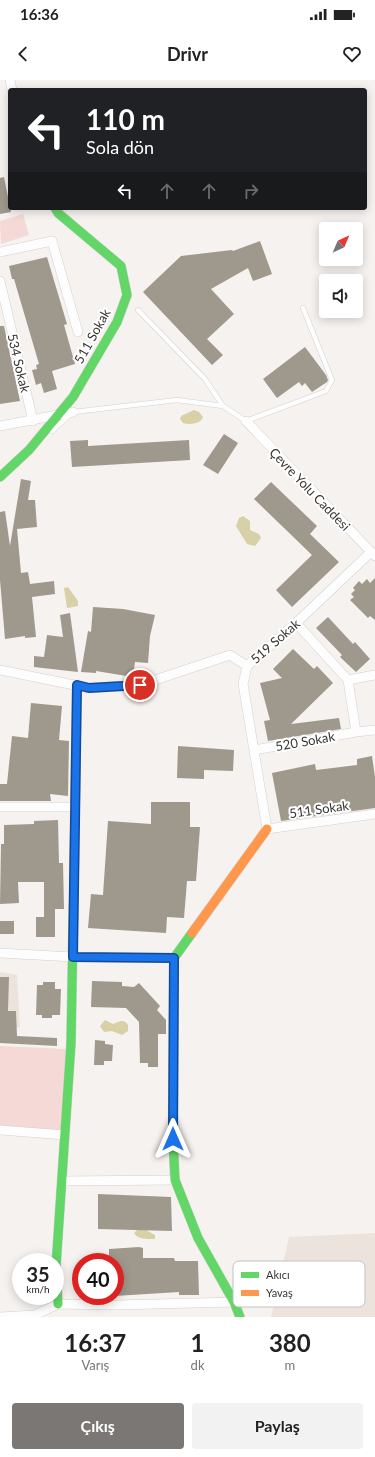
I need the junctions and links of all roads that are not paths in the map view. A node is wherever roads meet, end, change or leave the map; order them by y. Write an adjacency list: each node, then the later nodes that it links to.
1 (56, 210): 9 (street, 511 Sokak)
2 (0, 252): 6 (street)
3 (0, 281): 10 (street, 534 Sokak)
4 (303, 308): 11 (lane)
5 (138, 310): 7 (lane)
6 (78, 332)
7 (223, 406): 8 (lane); 11 (lane)
8 (73, 412): 9 (street); 13 (lane)
9 (57, 416): 10 (street); 13 (street, 511 Sokak)
10 (33, 421): 12 (street)
11 (246, 421): 15 (street, Çevre Yolu Caddesi)
12 (0, 426)
13 (29, 450): 14 (street, 511 Sokak)
14 (0, 478)
15 (373, 554): 16 (street, 519 Sokak)
16 (296, 623): 17 (street, 519 Sokak); 20 (street)
17 (247, 666): 21 (street); 24 (street, 519 Sokak)
18 (0, 670): 21 (street)
19 (375, 675): 20 (street)
20 (348, 680): 23 (street)
21 (77, 685): 26 (street)
22 (375, 730): 23 (street, 520 Sokak)
23 (356, 732): 24 (street, 520 Sokak)
24 (254, 750): 28 (street, 519 Sokak)
25 (0, 807): 26 (street)
26 (75, 807): 30 (street)
27 (375, 814): 28 (street, 511 Sokak)
28 (267, 829): 31 (street)
29 (0, 953): 30 (street)
30 (73, 957): 31 (street); 33 (street)
31 (174, 958): 34 (street)
32 (0, 1130): 33 (street)
33 (65, 1135): 35 (street)
34 (176, 1180): 35 (street); 37 (street)
35 (62, 1181): 36 (street)
36 (57, 1253)
37 (233, 1300)
38 (233, 1302): 39 (street)
39 (64, 1304)
40 (56, 1305): 42 (street)
41 (236, 1307): 43 (street)
42 (0, 1317)
43 (240, 1317)

